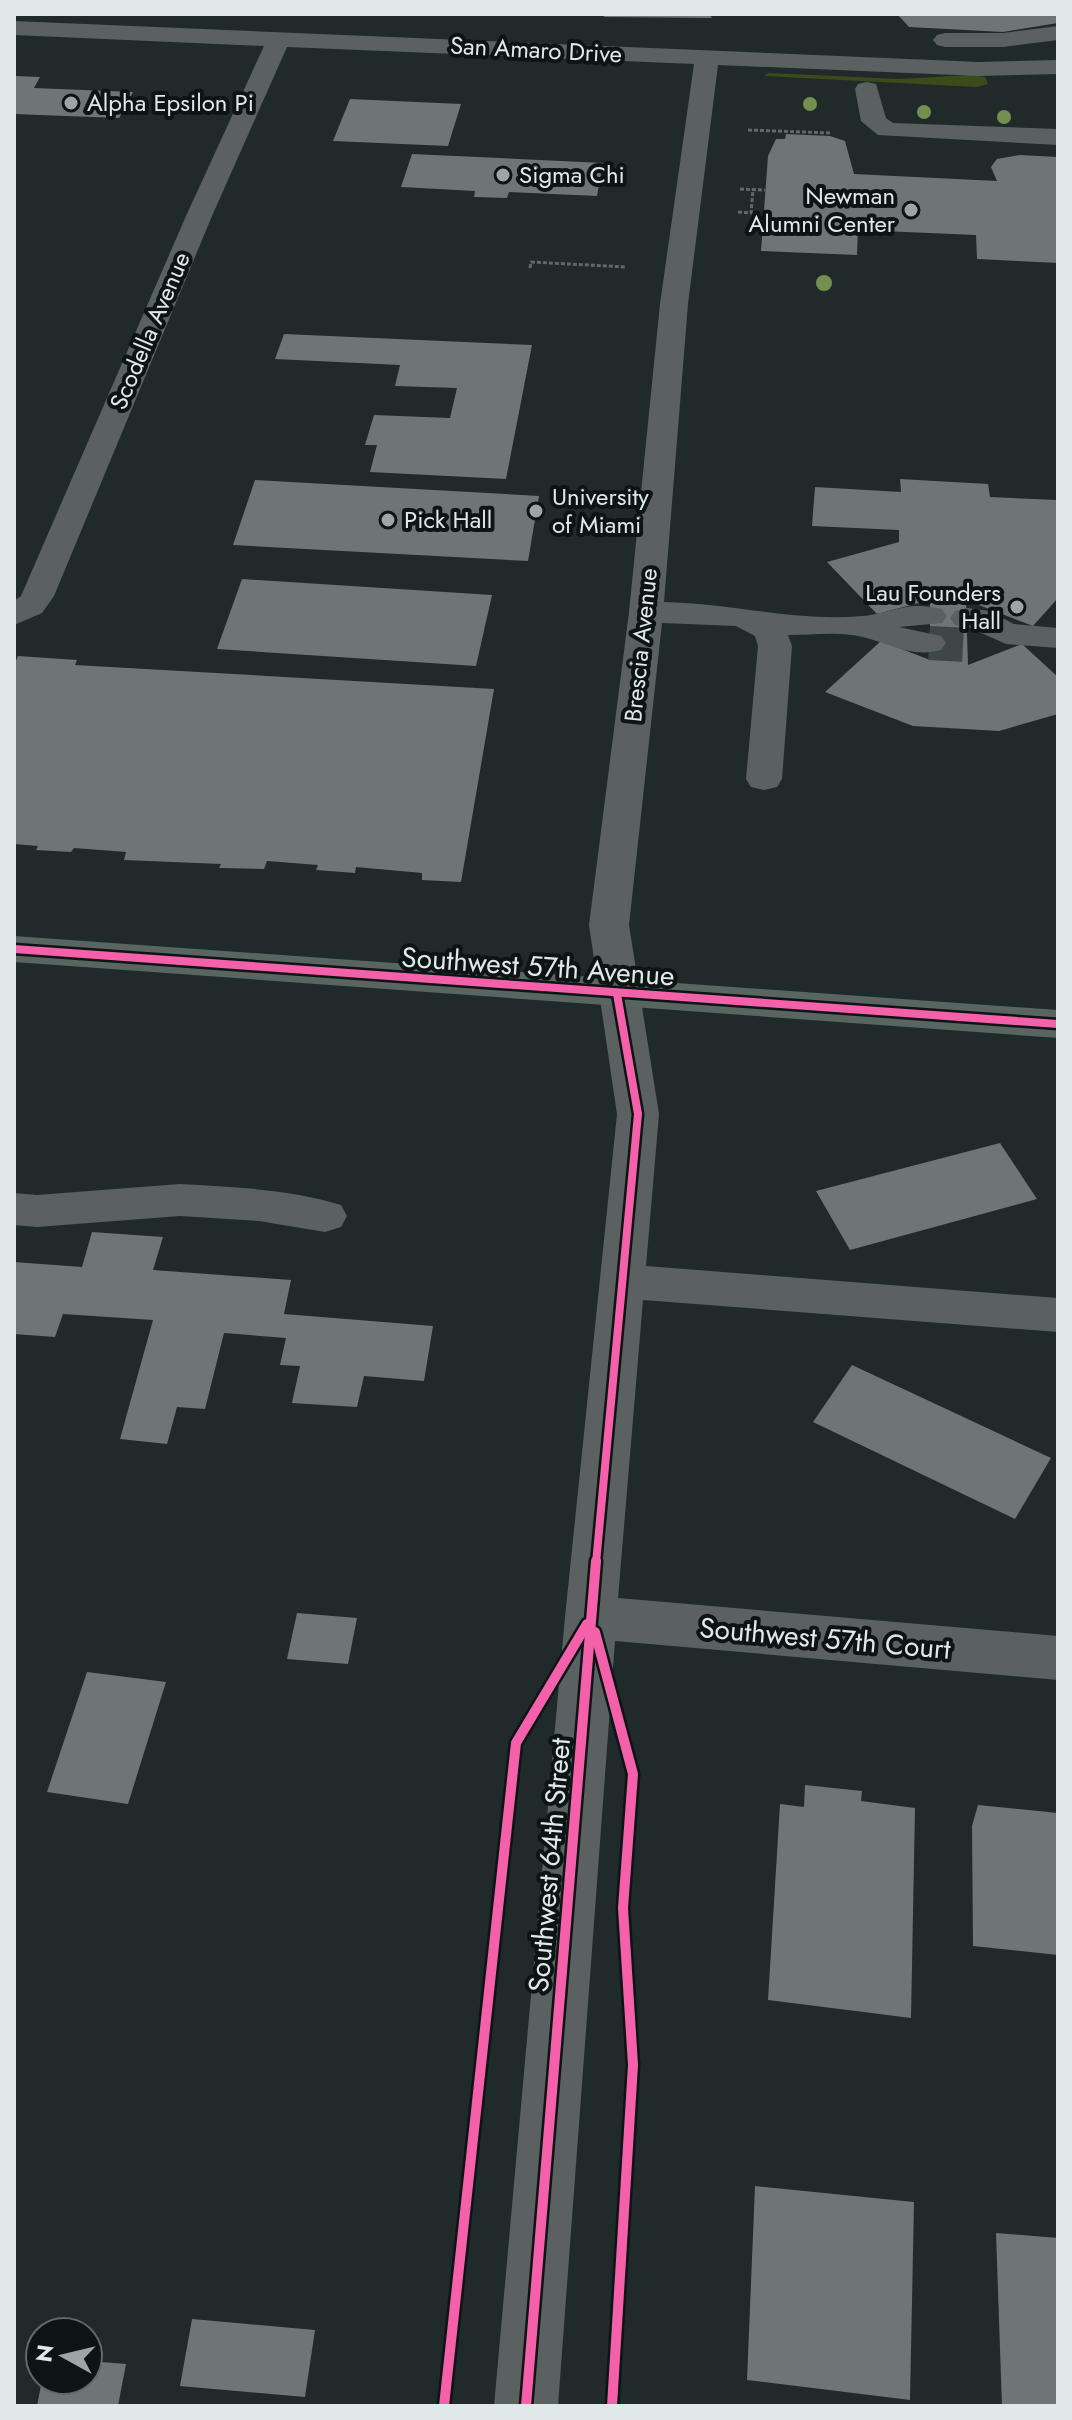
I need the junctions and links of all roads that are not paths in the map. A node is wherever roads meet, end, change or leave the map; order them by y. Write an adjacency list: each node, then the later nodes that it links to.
1 (514, 24): 5 (street)
2 (14, 28): 6 (street, San Amaro Drive)
3 (1058, 33): 4 (street)
4 (915, 38)
5 (492, 48): 6 (street, San Amaro Drive); 11 (street, San Amaro Drive)
6 (273, 51): 7 (street, San Amaro Drive); 8 (street, San Amaro Drive); 18 (street, Scodella Avenue)
7 (236, 62)
8 (299, 65)
9 (1058, 67): 10 (street, San Amaro Drive)
10 (1031, 69): 11 (street, San Amaro Drive); 12 (street)
11 (705, 76): 17 (street, Brescia Avenue)
12 (1058, 87)
13 (838, 88): 14 (street)
14 (867, 89): 15 (street); 16 (street)
15 (898, 91)
16 (1058, 137)
17 (646, 612): 19 (street); 25 (street, Brescia Avenue)
18 (14, 615)
19 (760, 624): 20 (street); 23 (street)
20 (930, 629)
21 (968, 631): 22 (street)
22 (1058, 638)
23 (764, 779)
24 (14, 949): 25 (main road, Southwest 57th Avenue)
25 (617, 994): 26 (main road, Southwest 57th Avenue); 29 (street, Southwest 64th Street)
26 (1058, 1024)
27 (14, 1209): 28 (street)
28 (325, 1216)
29 (623, 1281): 30 (street); 31 (street, Southwest 64th Street)
30 (1058, 1315)
31 (591, 1617): 32 (street, Southwest 57th Court); 33 (street, Southwest 64th Street)
32 (1058, 1658)
33 (526, 2406)

